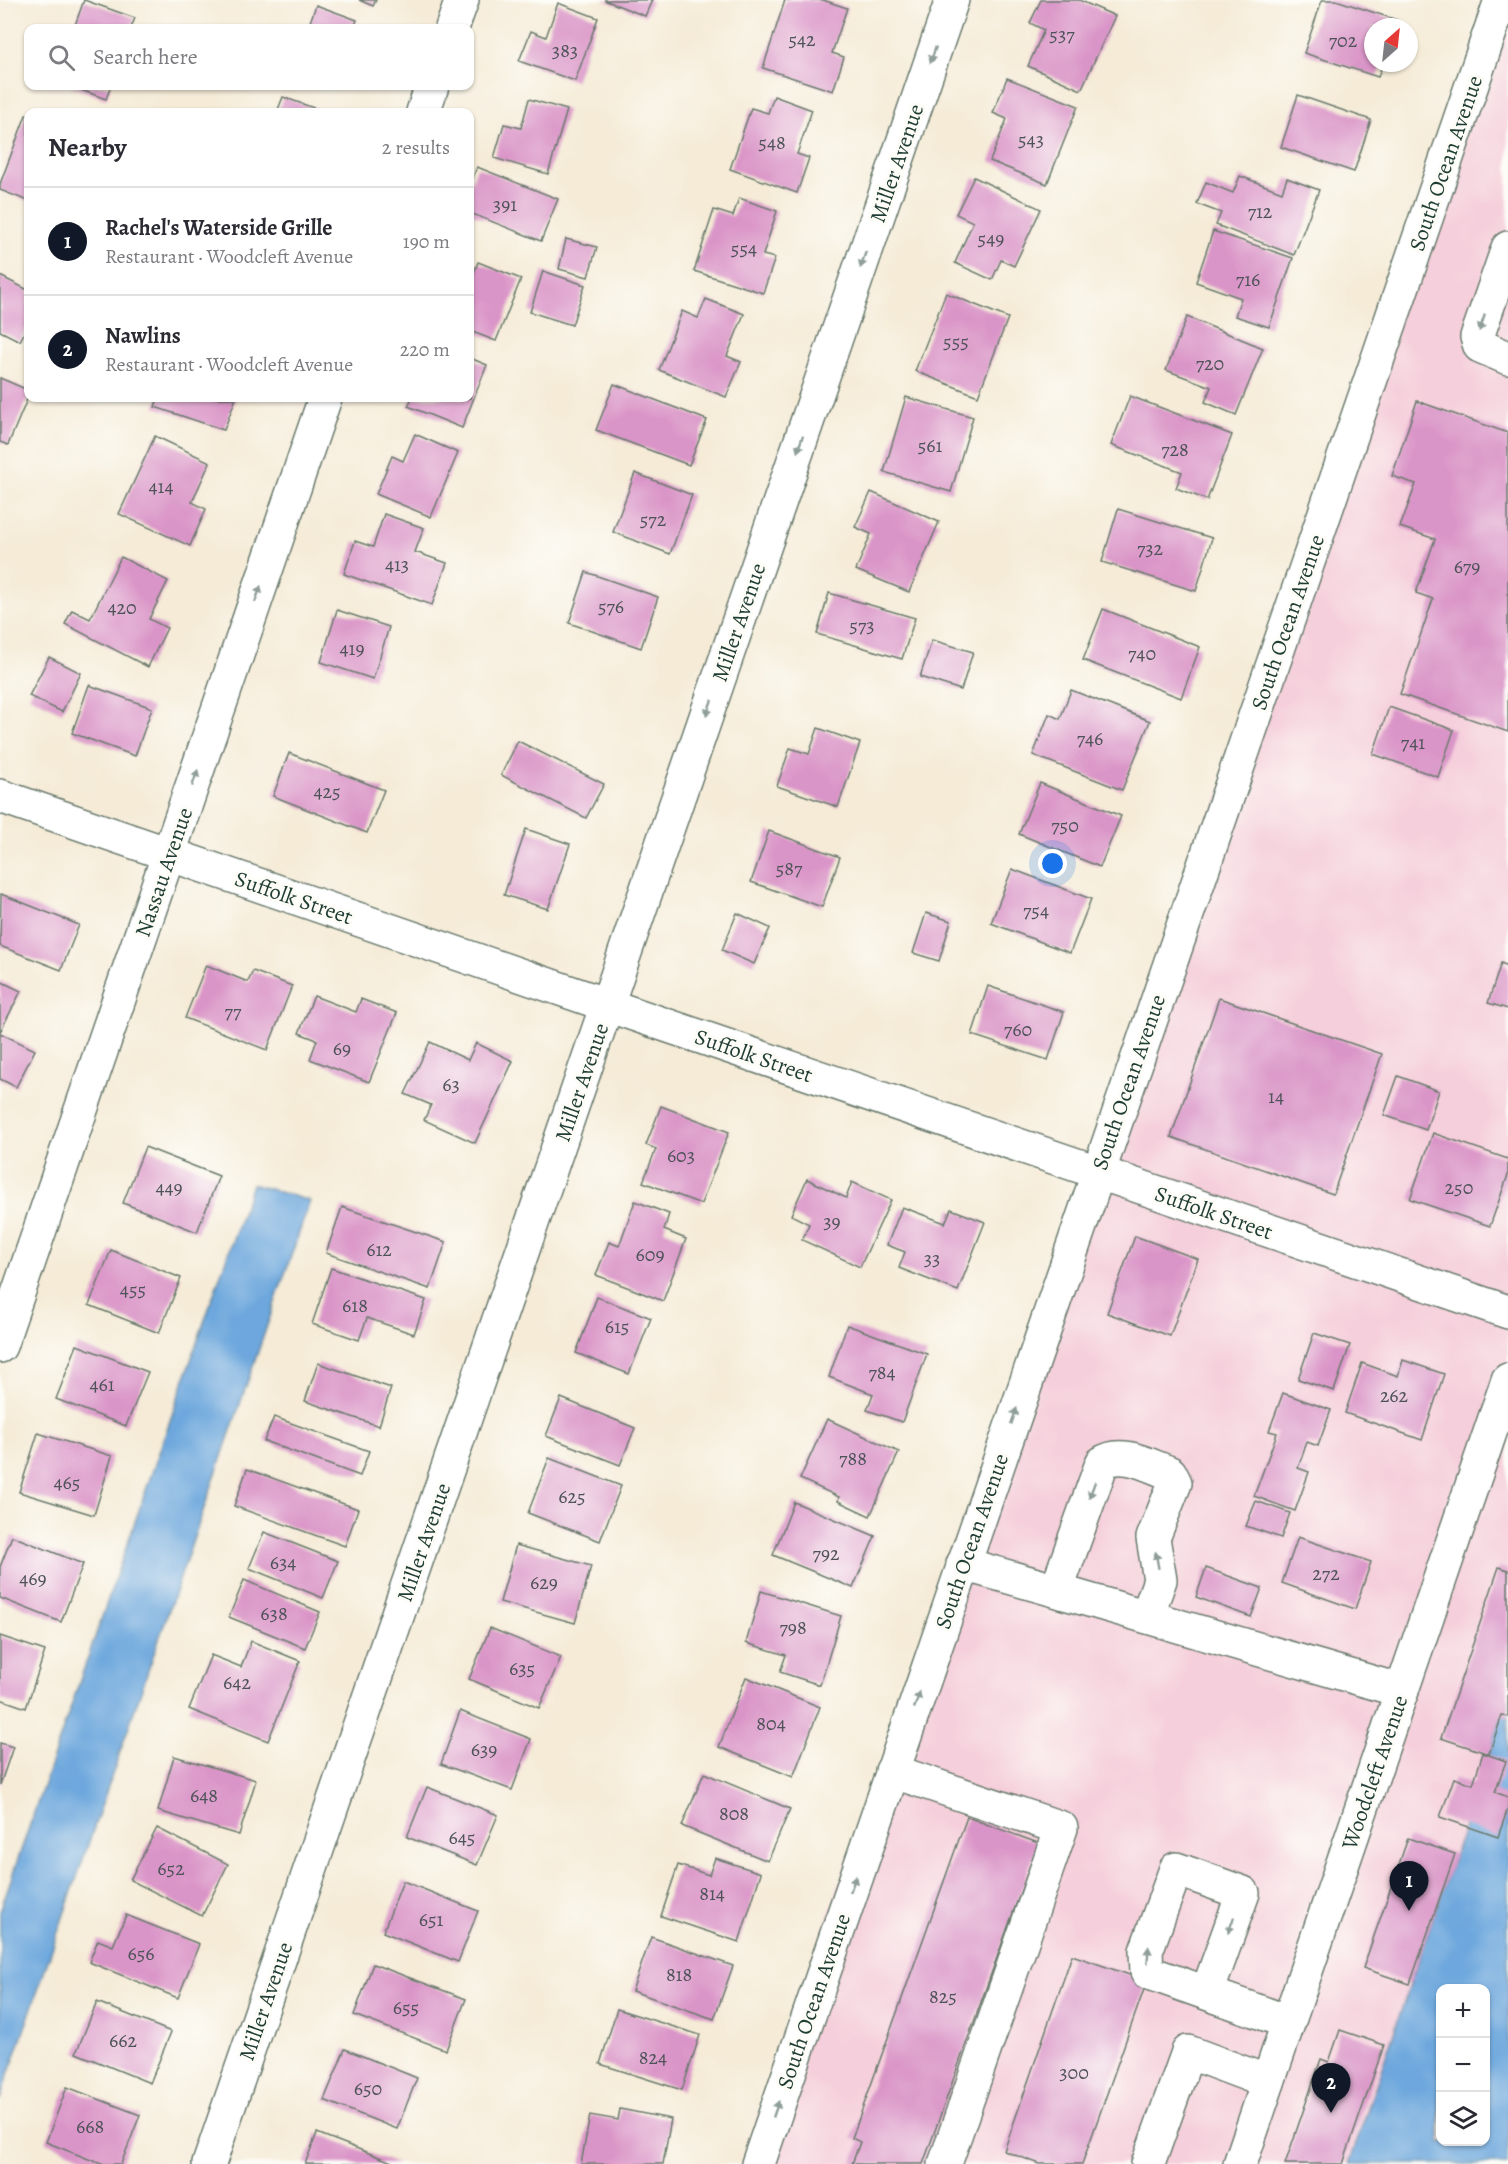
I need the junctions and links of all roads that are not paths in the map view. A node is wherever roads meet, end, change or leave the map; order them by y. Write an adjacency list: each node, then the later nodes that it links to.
1 (462, 0): 4 (street)
2 (952, 0): 12 (street, Miller Avenue, one-way to 12)
3 (1501, 0): 13 (street, South Ocean Avenue)
4 (453, 24)
5 (431, 90): 6 (street)
6 (424, 108)
7 (1508, 248): 8 (street, one-way to 8)
8 (1508, 358)
9 (324, 402): 11 (street, Nassau Avenue, one-way to 9)
10 (0, 795): 11 (street, Suffolk Street)
11 (169, 854): 12 (street, Suffolk Street); 15 (street, Nassau Avenue)
12 (607, 1005): 13 (street, Suffolk Street); 25 (street, Miller Avenue)
13 (1097, 1172): 14 (street, Suffolk Street); 17 (street, South Ocean Avenue, one-way to 13)
14 (1508, 1312)
15 (0, 1346)
16 (1508, 1380): 20 (street, Woodcleft Avenue)
17 (963, 1563): 18 (street); 21 (street, South Ocean Avenue, one-way to 17)
18 (1065, 1593): 19 (street); 19 (street, one-way to 18)
19 (1147, 1616): 20 (street)
20 (1402, 1691): 23 (street, Woodcleft Avenue)
21 (892, 1771): 26 (street, South Ocean Avenue, one-way to 21); 27 (street)
22 (1207, 1993): 23 (street)
23 (1288, 2022): 24 (street, Woodcleft Avenue)
24 (1268, 2082): 28 (street); 29 (street, Woodcleft Avenue)
25 (209, 2164)
26 (758, 2164)
27 (945, 2164)
28 (1148, 2164)
29 (1240, 2164)

